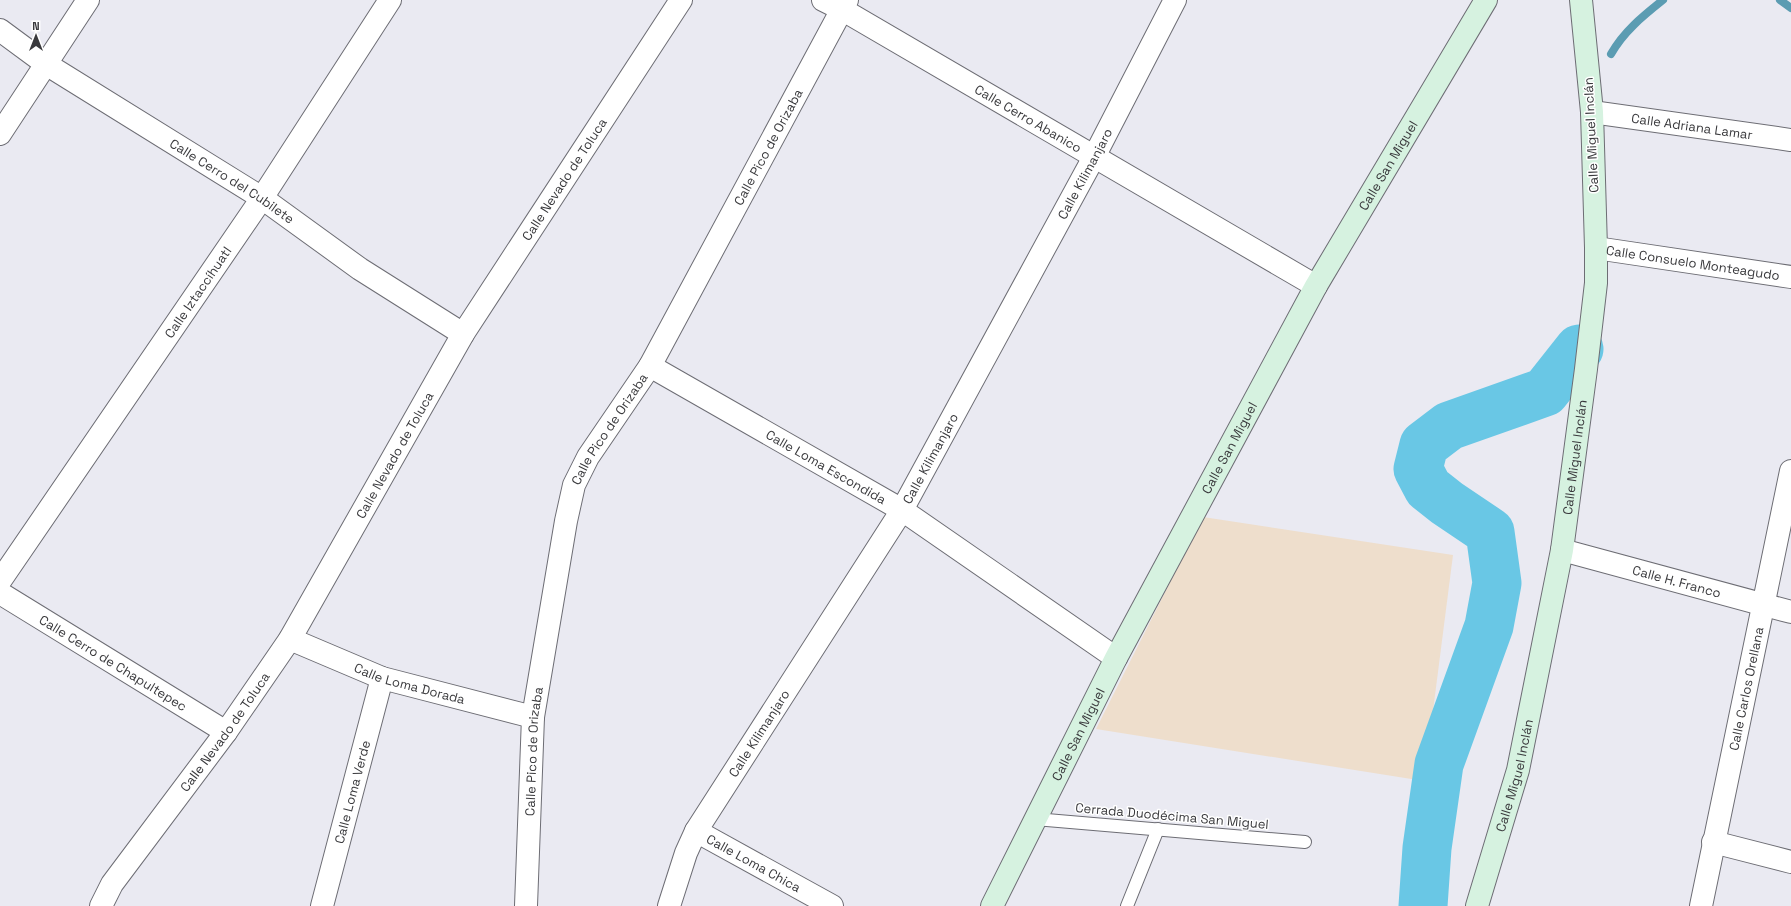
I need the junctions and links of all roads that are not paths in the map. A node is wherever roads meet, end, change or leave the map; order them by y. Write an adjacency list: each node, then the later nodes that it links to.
1 (88, 0): 10 (street)
2 (390, 0): 15 (street, Calle Iztaccíhuatl)
3 (681, 0): 19 (street, Calle Nevado de Toluca)
4 (823, 0): 8 (street, Calle Cerro Abanico)
5 (1175, 0): 14 (street, Calle Kilimanjaro)
6 (1486, 0): 18 (street, Calle San Miguel)
7 (1581, 0): 11 (street, Calle Miguel Inclán)
8 (845, 5): 14 (street, Calle Cerro Abanico); 20 (street, Calle Pico de Orizaba)
9 (0, 30): 10 (street, Calle Cerro del Cubilete)
10 (46, 64): 12 (street); 15 (street, Calle Cerro del Cubilete)
11 (1592, 112): 13 (street, Calle Adriana Lamar); 16 (street, Calle Miguel Inclán)
12 (0, 134)
13 (1791, 140)
14 (1094, 156): 18 (street, Calle Cerro Abanico); 22 (street, Calle Kilimanjaro)
15 (262, 198): 19 (street, Calle Cerro del Cubilete); 24 (street, Calle Iztaccíhuatl)
16 (1596, 248): 17 (street, Calle Consuelo Monteagudo); 23 (street, Calle Miguel Inclán)
17 (1791, 277)
18 (1316, 286): 29 (street, Calle San Miguel)
19 (463, 334): 28 (street, Calle Nevado de Toluca)
20 (650, 366): 22 (street, Calle Loma Escondida); 31 (street, Calle Pico de Orizaba)
21 (1791, 471): 26 (street, Calle Carlos Orellana)
22 (902, 510): 29 (street, Calle Loma Escondida); 35 (street, Calle Kilimanjaro)
23 (1562, 550): 26 (street, Calle H. Franco); 46 (street, Calle Miguel Inclán)
24 (0, 581)
25 (0, 593): 32 (street, Calle Cerro de Chapultepec)
26 (1763, 604): 27 (street, Calle H. Franco); 37 (street, Calle Carlos Orellana)
27 (1791, 612)
28 (290, 639): 30 (street, Calle Loma Dorada); 32 (street, Calle Nevado de Toluca)
29 (1116, 658): 33 (street, Calle San Miguel)
30 (382, 678): 31 (street, Calle Loma Dorada); 40 (street, Calle Loma Verde)
31 (533, 717): 41 (street, Calle Pico de Orizaba)
32 (226, 732): 39 (street, Calle Nevado de Toluca)
33 (1035, 819): 34 (lane, Cerrada Duodécima San Miguel); 44 (street, Calle San Miguel)
34 (1158, 829): 36 (lane, Cerrada Duodécima San Miguel); 45 (lane)
35 (696, 831): 42 (street, Calle Kilimanjaro); 43 (street, Calle Loma Chica)
36 (1305, 842)
37 (1713, 842): 38 (street); 47 (street, Calle Carlos Orellana)
38 (1791, 862)
39 (101, 906)
40 (322, 906)
41 (526, 906)
42 (669, 906)
43 (832, 906)
44 (992, 906)
45 (1128, 906)
46 (1477, 906)
47 (1701, 906)

